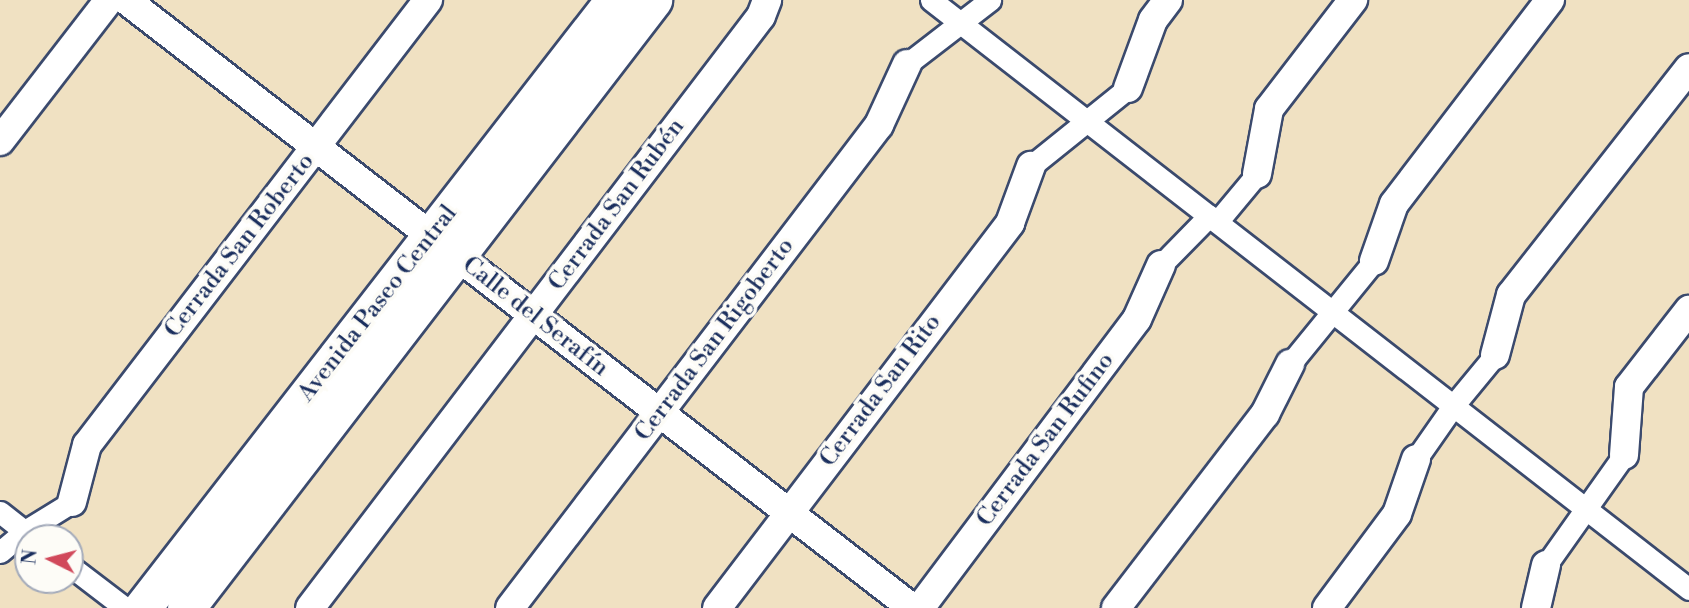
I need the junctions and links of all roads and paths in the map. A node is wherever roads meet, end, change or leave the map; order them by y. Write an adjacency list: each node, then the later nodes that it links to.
1 (109, 0): 17 (street)
2 (126, 0): 18 (street, Calle del Serafín)
3 (428, 0): 18 (street, Cerrada San Roberto)
4 (614, 0): 22 (street, Avenida Paseo Central)
5 (653, 0): 22 (street, Avenida Paseo Central)
6 (766, 0): 27 (street, Cerrada San Rubén)
7 (931, 0): 12 (street)
8 (990, 0): 12 (street)
9 (1168, 0): 15 (street)
10 (1353, 0): 20 (street)
11 (1550, 0): 23 (street)
12 (961, 24): 13 (street); 16 (street)
13 (907, 64): 31 (street, Cerrada San Rigoberto)
14 (1689, 68): 28 (street)
15 (1128, 88): 16 (street)
16 (1086, 121): 19 (street); 21 (street)
17 (0, 141)
18 (317, 146): 22 (street, Calle del Serafín); 34 (street, Cerrada San Roberto)
19 (1031, 166): 37 (street, Cerrada San Rito)
20 (1257, 174): 21 (street)
21 (1213, 219): 24 (street); 26 (street)
22 (444, 245): 27 (street, Calle del Serafín); 44 (street, Avenida Paseo Central); 45 (street, Avenida Paseo Central)
23 (1374, 261): 26 (street)
24 (1161, 265): 50 (street, Cerrada San Rufino)
25 (1689, 310): 32 (street)
26 (1332, 312): 29 (street); 30 (street)
27 (533, 317): 31 (street, Calle del Serafín); 46 (street, Cerrada San Rubén)
28 (1495, 355): 30 (street)
29 (1290, 364): 51 (street)
30 (1453, 406): 33 (street); 35 (street)
31 (659, 413): 37 (street, Calle del Serafín); 47 (street, Cerrada San Rigoberto)
32 (1624, 456): 35 (street)
33 (1416, 460): 52 (street)
34 (72, 502): 39 (street)
35 (1586, 509): 40 (street); 42 (street)
36 (0, 512): 38 (street)
37 (789, 513): 48 (street, Cerrada San Rito); 49 (street, Calle del Serafín)
38 (15, 524)
39 (43, 524)
40 (1546, 565): 53 (street)
41 (84, 577): 43 (street)
42 (1689, 589)
43 (125, 608)
44 (142, 608)
45 (186, 608)
46 (310, 608)
47 (510, 608)
48 (717, 608)
49 (912, 608)
50 (920, 608)
51 (1116, 608)
52 (1327, 608)
53 (1536, 608)

